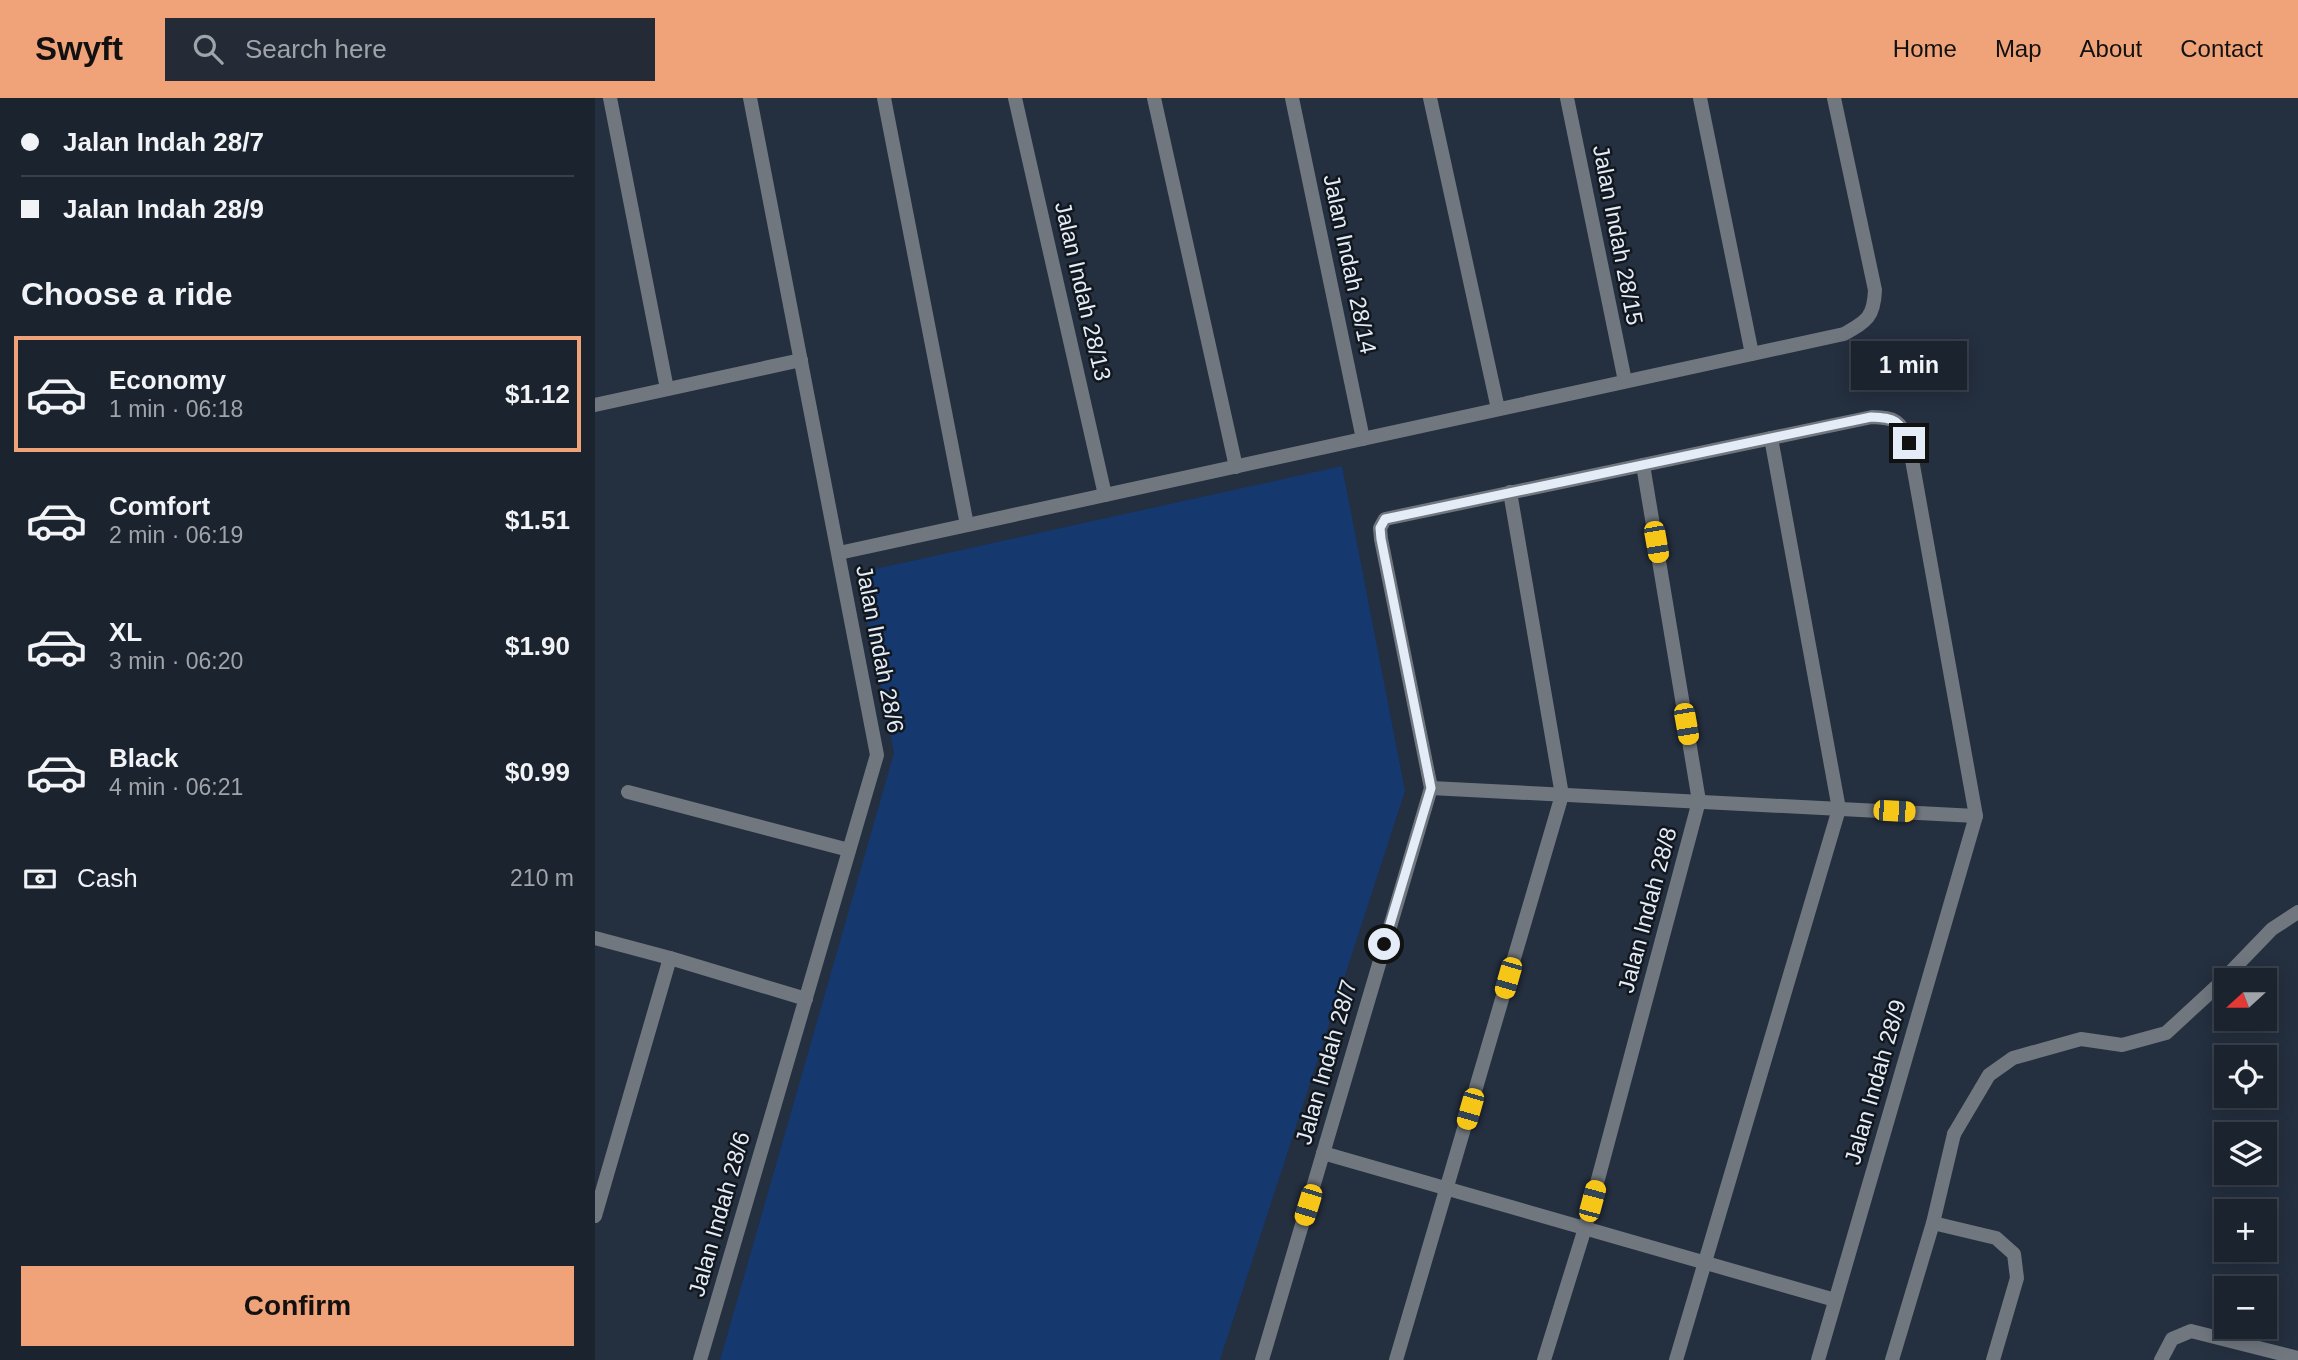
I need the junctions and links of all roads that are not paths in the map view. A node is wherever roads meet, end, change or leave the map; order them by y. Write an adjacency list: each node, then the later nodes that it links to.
1 (610, 98): 14 (street)
2 (750, 98): 12 (street, Jalan Indah 28/6)
3 (884, 98): 23 (street)
4 (1015, 98): 22 (street, Jalan Indah 28/13)
5 (1154, 98): 20 (street)
6 (1291, 98): 18 (street, Jalan Indah 28/14)
7 (1430, 98): 16 (street)
8 (1567, 98): 13 (street, Jalan Indah 28/15)
9 (1700, 98): 11 (street)
10 (1834, 98): 11 (street)
11 (1752, 354): 13 (street)
12 (801, 360): 14 (street); 24 (street, Jalan Indah 28/6)
13 (1625, 381): 16 (street)
14 (667, 389): 15 (street)
15 (595, 405)
16 (1498, 409): 18 (street)
17 (1771, 438): 19 (street); 29 (street); 30 (street, Jalan Indah 28/9)
18 (1363, 439): 20 (street)
19 (1643, 465): 21 (street); 28 (street, Jalan Indah 28/8)
20 (1236, 467): 22 (street)
21 (1510, 492): 25 (street, Jalan Indah 28/7); 27 (street)
22 (1105, 495): 23 (street)
23 (967, 525): 24 (street)
24 (839, 553): 31 (street, Jalan Indah 28/6)
25 (1431, 788): 27 (street); 36 (street, Jalan Indah 28/7)
26 (628, 792): 31 (street)
27 (1562, 795): 28 (street); 37 (street)
28 (1699, 801): 29 (street); 40 (street, Jalan Indah 28/8)
29 (1839, 808): 30 (street); 41 (street)
30 (1976, 816): 42 (street, Jalan Indah 28/9)
31 (849, 850): 35 (street, Jalan Indah 28/6)
32 (2298, 912): 39 (street)
33 (595, 938): 34 (street)
34 (670, 958): 35 (street); 38 (street)
35 (806, 999): 44 (street, Jalan Indah 28/6)
36 (1323, 1153): 37 (street); 45 (street, Jalan Indah 28/7)
37 (1447, 1188): 40 (street); 46 (street)
38 (595, 1216)
39 (1933, 1223): 50 (street); 51 (street)
40 (1585, 1228): 41 (street); 47 (street, Jalan Indah 28/8)
41 (1705, 1262): 42 (street); 48 (street)
42 (1835, 1300): 49 (street, Jalan Indah 28/9)
43 (2298, 1358): 52 (street)
44 (700, 1360)
45 (1262, 1360)
46 (1396, 1360)
47 (1544, 1360)
48 (1676, 1360)
49 (1818, 1360)
50 (1892, 1360)
51 (1993, 1360)
52 (2161, 1360)

